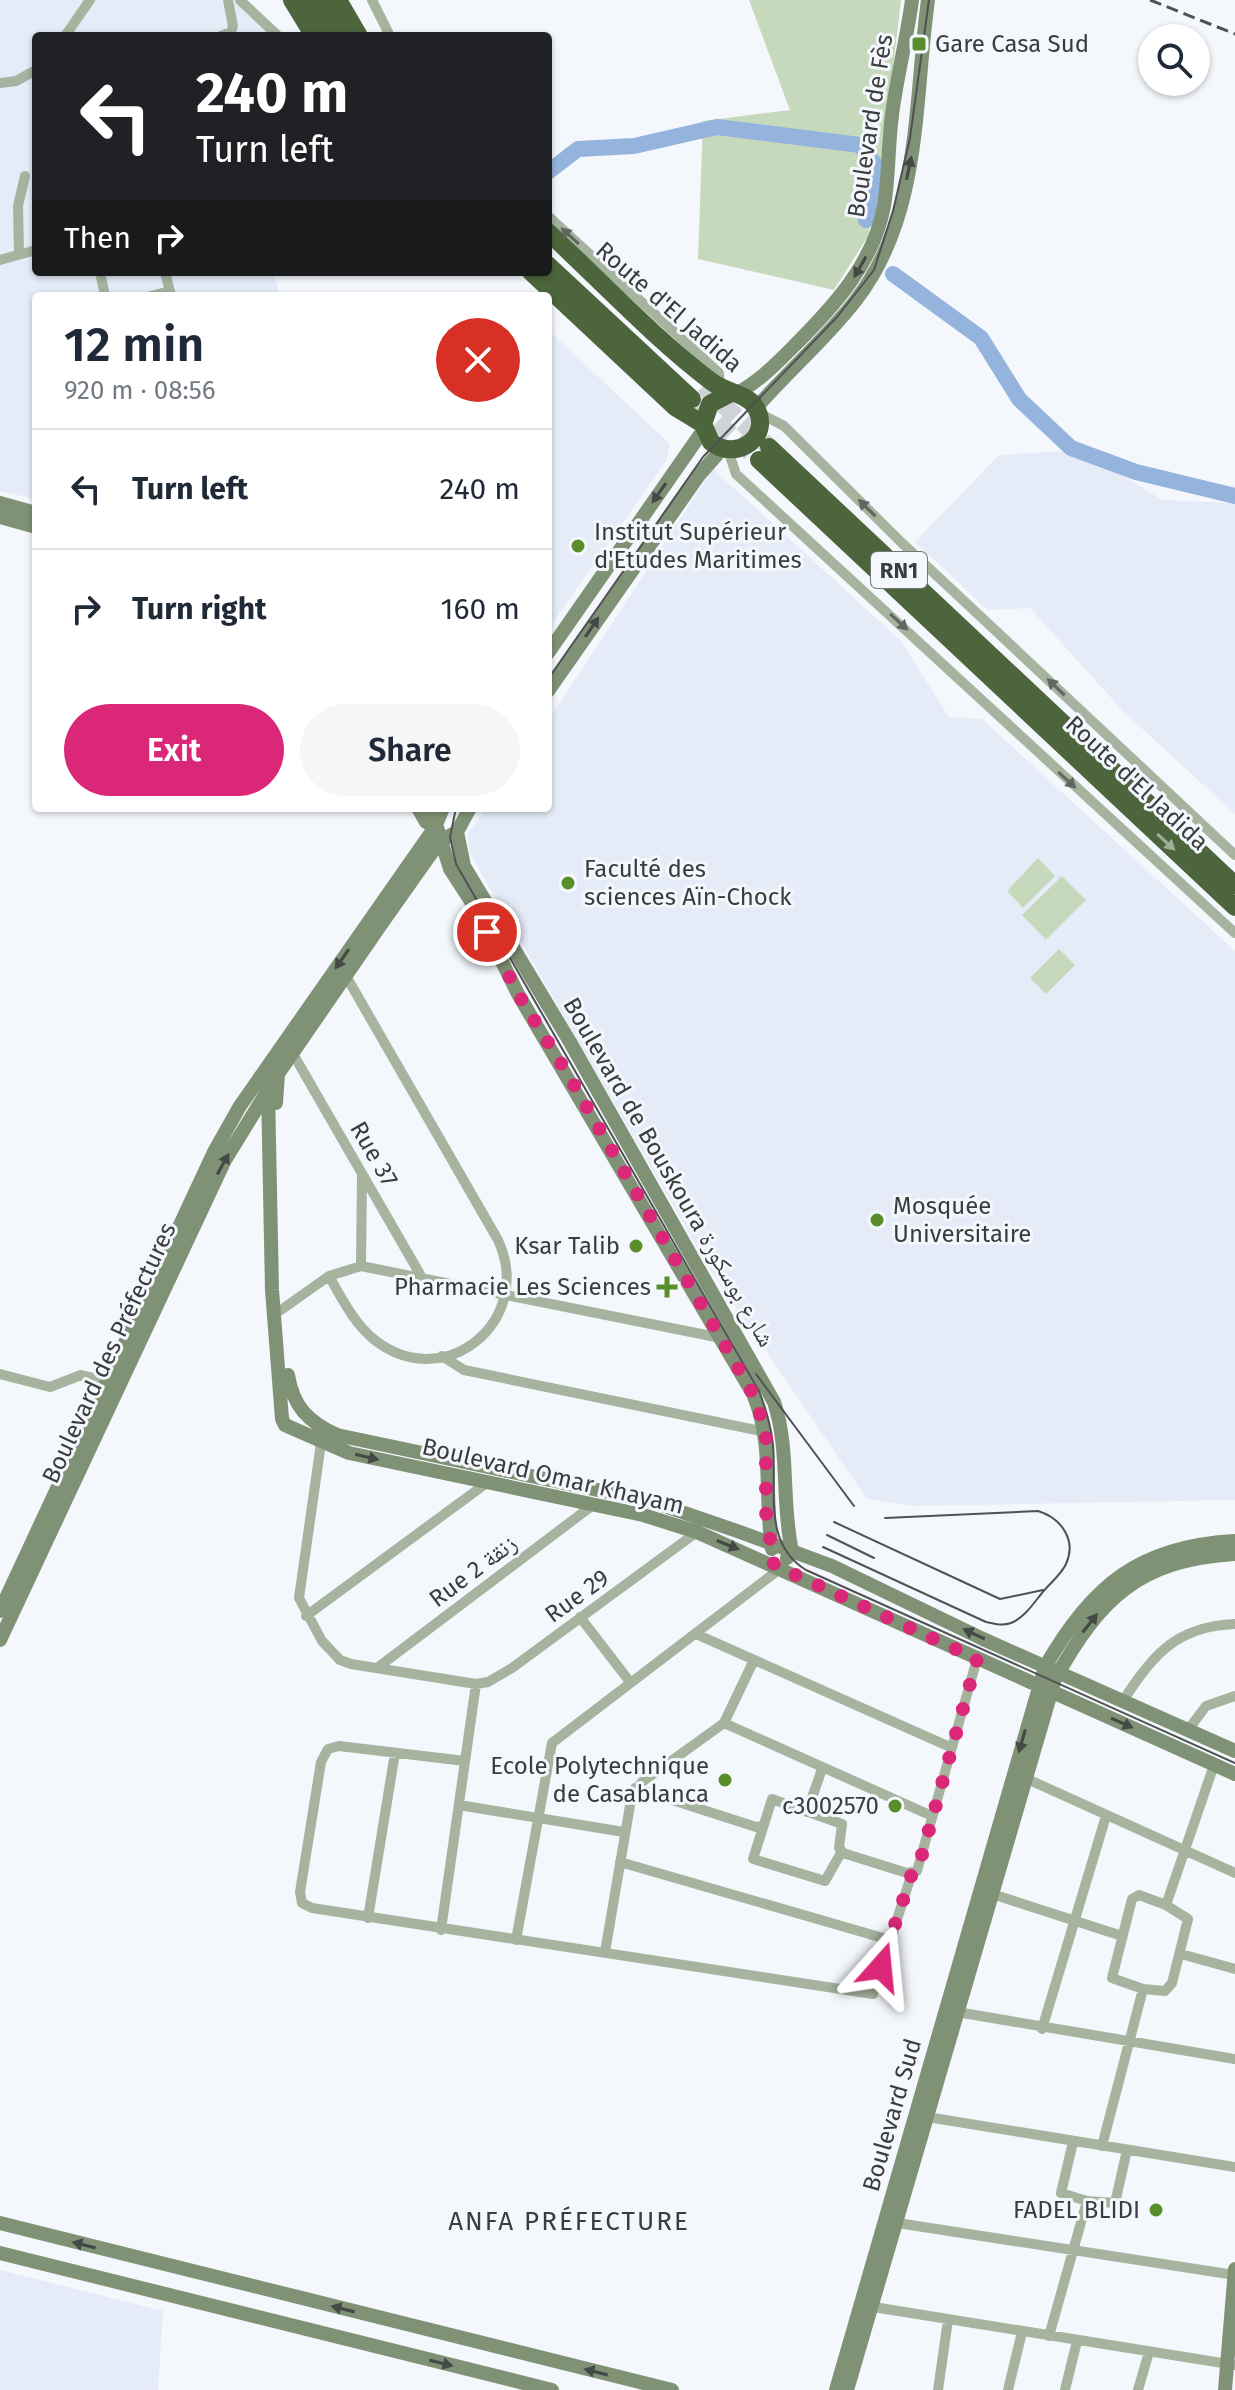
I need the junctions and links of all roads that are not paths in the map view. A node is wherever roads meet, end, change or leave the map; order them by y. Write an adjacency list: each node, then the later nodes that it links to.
1 (90, 0): 12 (street)
2 (228, 0): 13 (street)
3 (240, 0): 14 (street)
4 (292, 0): 15 (highway)
5 (307, 0): 11 (highway)
6 (326, 0): 11 (highway)
7 (338, 0): 16 (highway)
8 (372, 0): 17 (street)
9 (912, 0): 34 (street, Boulevard de Fès, one-way to 34)
10 (928, 0): 36 (street, Boulevard de Fès, one-way to 10)
11 (336, 31)
12 (68, 32)
13 (228, 32)
14 (274, 32)
15 (312, 32)
16 (357, 32)
17 (388, 32)
18 (32, 72): 19 (street)
19 (0, 83)
20 (25, 176): 25 (street)
21 (552, 220): 34 (street, one-way to 21)
22 (552, 236): 34 (highway, Route d'El Jadida)
23 (552, 248): 34 (highway, Route d'El Jadida)
24 (32, 251): 25 (street)
25 (19, 254): 26 (street)
26 (0, 260)
27 (552, 268): 34 (highway, Route d'El Jadida)
28 (525, 276): 31 (street)
29 (535, 276): 33 (highway)
30 (548, 276): 35 (highway)
31 (548, 292)
32 (552, 294): 33 (street)
33 (563, 302): 35 (highway)
34 (716, 392): 36 (highway, Route d'El Jadida); 37 (highway)
35 (667, 400): 37 (highway)
36 (758, 414): 38 (highway); 45 (highway, Route d'El Jadida); 53 (street, one-way to 36)
37 (704, 426): 38 (highway); 43 (street, one-way to 43)
38 (727, 450): 44 (street, one-way to 38); 46 (highway, Route d'El Jadida); 58 (street, one-way to 58)
39 (0, 503): 40 (street)
40 (32, 512)
41 (0, 517): 42 (street)
42 (32, 526)
43 (552, 647)
44 (552, 685)
45 (1030, 692): 46 (highway, Route d'El Jadida / RN1); 56 (highway, Route d'El Jadida / RN1)
46 (1007, 693): 57 (highway, Route d'El Jadida / RN1, one-way to 57)
47 (420, 812): 52 (street, Boulevard de Bouskoura شارع بوسكورة)
48 (432, 812): 52 (street)
49 (442, 812): 52 (street, Boulevard des Préfectures)
50 (468, 812): 51 (street)
51 (457, 832): 52 (street, Boulevard des Préfectures); 83 (street, Boulevard de Bouskoura شارع بوسكورة)
52 (438, 834): 54 (street, Boulevard de Bouskoura شارع بوسكورة); 55 (street, Boulevard des Préfectures); 61 (street, Boulevard des Préfectures, one-way to 61)
53 (1235, 855)
54 (450, 869): 55 (street); 71 (street, Boulevard de Bouskoura شارع بوسكورة)
55 (419, 871): 59 (street, Boulevard des Préfectures)
56 (1235, 885)
57 (1235, 907)
58 (1235, 933)
59 (346, 976): 60 (street, Boulevard des Préfectures); 69 (street)
60 (292, 1052): 61 (street, Boulevard des Préfectures); 65 (street, Rue 37)
61 (274, 1068): 62 (street, Boulevard des Préfectures); 70 (street)
62 (264, 1083): 63 (street); 64 (street, Boulevard des Préfectures); 74 (street, Boulevard des Préfectures)
63 (269, 1133): 64 (street); 75 (street)
64 (240, 1134): 74 (street, Boulevard des Préfectures, one-way to 64)
65 (362, 1173): 66 (street); 68 (street, Rue 37)
66 (361, 1266): 67 (street); 68 (street)
67 (329, 1276): 70 (street); 72 (street)
68 (421, 1276): 69 (street)
69 (506, 1294): 71 (street); 72 (street)
70 (281, 1310): 75 (street)
71 (721, 1338): 76 (street, Boulevard de Bouskoura شارع بوسكورة)
72 (442, 1356): 76 (street)
73 (0, 1374): 74 (street)
74 (109, 1387): 86 (street, Boulevard des Préfectures); 90 (street, Boulevard des Préfectures)
75 (294, 1410): 77 (street, Boulevard Omar Khayam); 82 (street, Boulevard Omar Khayam)
76 (766, 1432): 82 (street, Boulevard de Bouskoura شارع بوسكورة)
77 (321, 1443): 78 (street, Boulevard Omar Khayam, one-way to 78); 87 (street)
78 (488, 1482): 79 (street, Boulevard Omar Khayam); 87 (street)
79 (593, 1505): 80 (street, Boulevard Omar Khayam); 94 (street, Rue 2 زنقة)
80 (697, 1532): 85 (street, Boulevard Omar Khayam, one-way to 85); 88 (street, Rue 29)
81 (1235, 1541): 95 (street)
82 (771, 1544): 83 (street, Boulevard Omar Khayam); 85 (street, Boulevard de Bouskoura شارع بوسكورة)
83 (792, 1551): 85 (street); 95 (street, Boulevard Omar Khayam, one-way to 83)
84 (1235, 1554): 95 (street, one-way to 84)
85 (778, 1567): 91 (street); 92 (street, Boulevard Omar Khayam)
86 (0, 1611)
87 (306, 1616): 94 (street)
88 (580, 1617): 96 (street); 97 (street, Rue 29)
89 (1235, 1624): 100 (street)
90 (2, 1630)
91 (696, 1634): 93 (street); 96 (street)
92 (977, 1659): 98 (street, Boulevard Omar Khayam); 103 (street)
93 (754, 1660): 101 (street); 103 (street)
94 (377, 1668): 97 (street)
95 (1052, 1670): 98 (street); 100 (street, Boulevard Omar Khayam)
96 (630, 1682): 116 (street)
97 (476, 1684): 106 (street)
98 (1045, 1687): 107 (street, Boulevard Omar Khayam, one-way to 107); 110 (street, Boulevard Sud); 124 (street, Boulevard Sud, one-way to 124)
99 (1235, 1696): 102 (street)
100 (1123, 1701): 102 (street, Boulevard Omar Khayam)
101 (724, 1723): 108 (street); 111 (street)
102 (1188, 1730): 104 (street, Boulevard Omar Khayam)
103 (950, 1747): 114 (street)
104 (1235, 1751)
105 (395, 1753): 106 (street); 126 (street); 126 (street)
106 (465, 1761): 112 (street)
107 (1214, 1765): 109 (street, Boulevard Omar Khayam); 119 (street)
108 (822, 1769): 113 (street); 114 (street)
109 (1235, 1774)
110 (1025, 1778): 115 (street); 124 (street, Boulevard Sud)
111 (635, 1788): 117 (street); 118 (street)
112 (459, 1805): 116 (street); 128 (street)
113 (807, 1812): 117 (street); 120 (street)
114 (932, 1816): 122 (street)
115 (1106, 1816): 119 (street); 127 (street)
116 (538, 1818): 118 (street); 130 (street)
117 (763, 1826): 120 (street)
118 (624, 1832): 121 (street)
119 (1184, 1849): 123 (street); 125 (street)
120 (842, 1851): 122 (street)
121 (620, 1862): 131 (street); 132 (street)
122 (912, 1873): 131 (street)
123 (1235, 1873)
124 (985, 1891): 127 (street); 136 (street, Boulevard Sud)
125 (1166, 1905): 129 (street); 133 (street)
126 (368, 1918): 128 (street)
127 (1073, 1921): 129 (street); 137 (street)
128 (441, 1930): 130 (street)
129 (1122, 1936): 135 (street)
130 (516, 1940): 132 (street)
131 (890, 1940): 132 (street)
132 (605, 1952)
133 (1181, 1954): 134 (street); 135 (street)
134 (1235, 1969)
135 (1143, 1989): 138 (street)
136 (951, 2011): 137 (street); 140 (street, Boulevard Sud)
137 (1042, 2029): 138 (street)
138 (1129, 2042): 139 (street); 142 (street)
139 (1235, 2059)
140 (920, 2116): 141 (street); 146 (street, Boulevard Sud)
141 (1073, 2142): 142 (street); 145 (street)
142 (1102, 2146): 143 (street)
143 (1127, 2150): 144 (street); 145 (street)
144 (1235, 2167)
145 (1087, 2201): 148 (street)
146 (890, 2222): 148 (street); 154 (street, Boulevard Sud)
147 (0, 2223): 150 (street, one-way to 147)
148 (1072, 2249): 151 (street); 158 (street)
149 (0, 2253): 153 (street)
150 (180, 2269): 152 (street); 153 (street)
151 (1235, 2273): 161 (street)
152 (246, 2285): 155 (street); 163 (street, one-way to 152)
153 (175, 2297): 155 (street)
154 (866, 2306): 156 (street); 164 (street, Boulevard Sud); 165 (street, Boulevard Sud)
155 (240, 2314): 162 (street, one-way to 162)
156 (948, 2320): 157 (street); 166 (street)
157 (1022, 2332): 158 (street); 167 (street)
158 (1049, 2336): 159 (street)
159 (1077, 2341): 160 (street); 168 (street)
160 (1149, 2352): 161 (street); 169 (street)
161 (1232, 2364): 170 (street)
162 (552, 2390)
163 (672, 2390)
164 (836, 2390)
165 (847, 2390)
166 (938, 2390)
167 (1008, 2390)
168 (1065, 2390)
169 (1138, 2390)
170 (1225, 2390)

